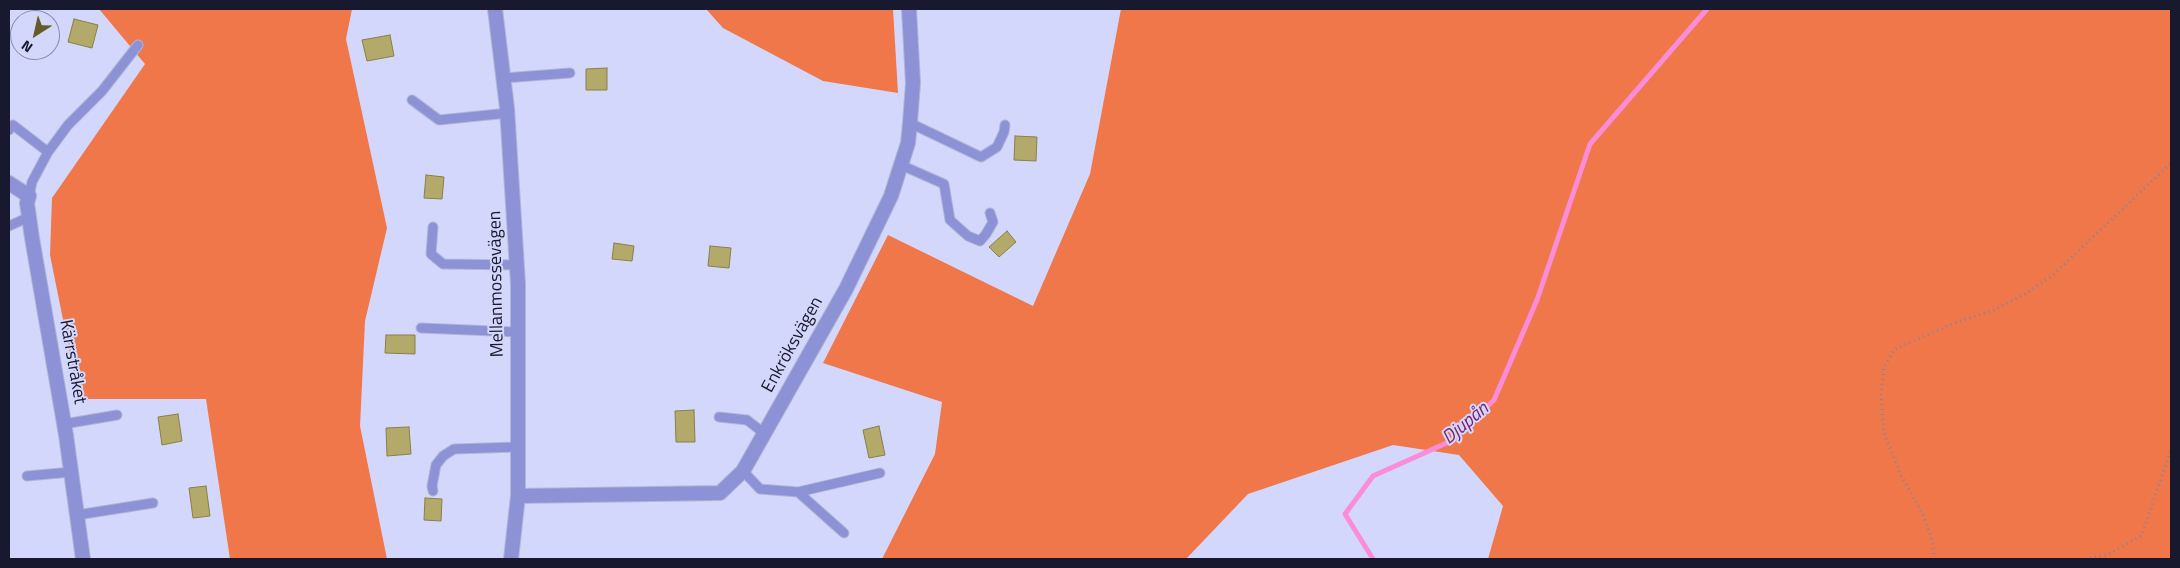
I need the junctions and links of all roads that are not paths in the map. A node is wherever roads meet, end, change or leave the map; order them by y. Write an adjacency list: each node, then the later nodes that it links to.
1 (496, 9): 5 (street, Mellanmossevägen)
2 (909, 9): 8 (street, Enkröksvägen)
3 (138, 44): 11 (lane)
4 (570, 73): 5 (lane)
5 (504, 78): 7 (street, Mellanmossevägen)
6 (412, 100): 7 (lane)
7 (508, 113): 19 (street, Mellanmossevägen)
8 (910, 123): 9 (lane); 12 (street, Enkröksvägen)
9 (1005, 125)
10 (9, 130): 11 (lane)
11 (48, 152): 14 (lane)
12 (901, 165): 15 (lane); 25 (street, Enkröksvägen)
13 (9, 183): 14 (street)
14 (29, 196): 16 (street, Kärrstråket)
15 (990, 213)
16 (29, 217): 17 (lane); 24 (street, Kärrstråket)
17 (9, 226)
18 (434, 228): 19 (lane)
19 (518, 265): 21 (street, Mellanmossevägen)
20 (421, 328): 21 (lane)
21 (517, 332): 26 (street, Mellanmossevägen)
22 (117, 415): 24 (lane)
23 (719, 417): 25 (lane)
24 (64, 424): 28 (street, Kärrstråket)
25 (765, 434): 27 (street, Enkröksvägen)
26 (518, 447): 31 (lane); 33 (street, Mellanmossevägen)
27 (743, 471): 32 (lane); 33 (street, Enkröksvägen)
28 (71, 472): 30 (lane); 35 (street, Kärrstråket)
29 (880, 473): 32 (lane)
30 (27, 476)
31 (433, 491)
32 (798, 492): 36 (lane)
33 (518, 496): 38 (street, Mellanmossevägen)
34 (153, 503): 35 (lane)
35 (77, 515): 37 (street, Kärrstråket)
36 (844, 533)
37 (83, 559)
38 (511, 559)

